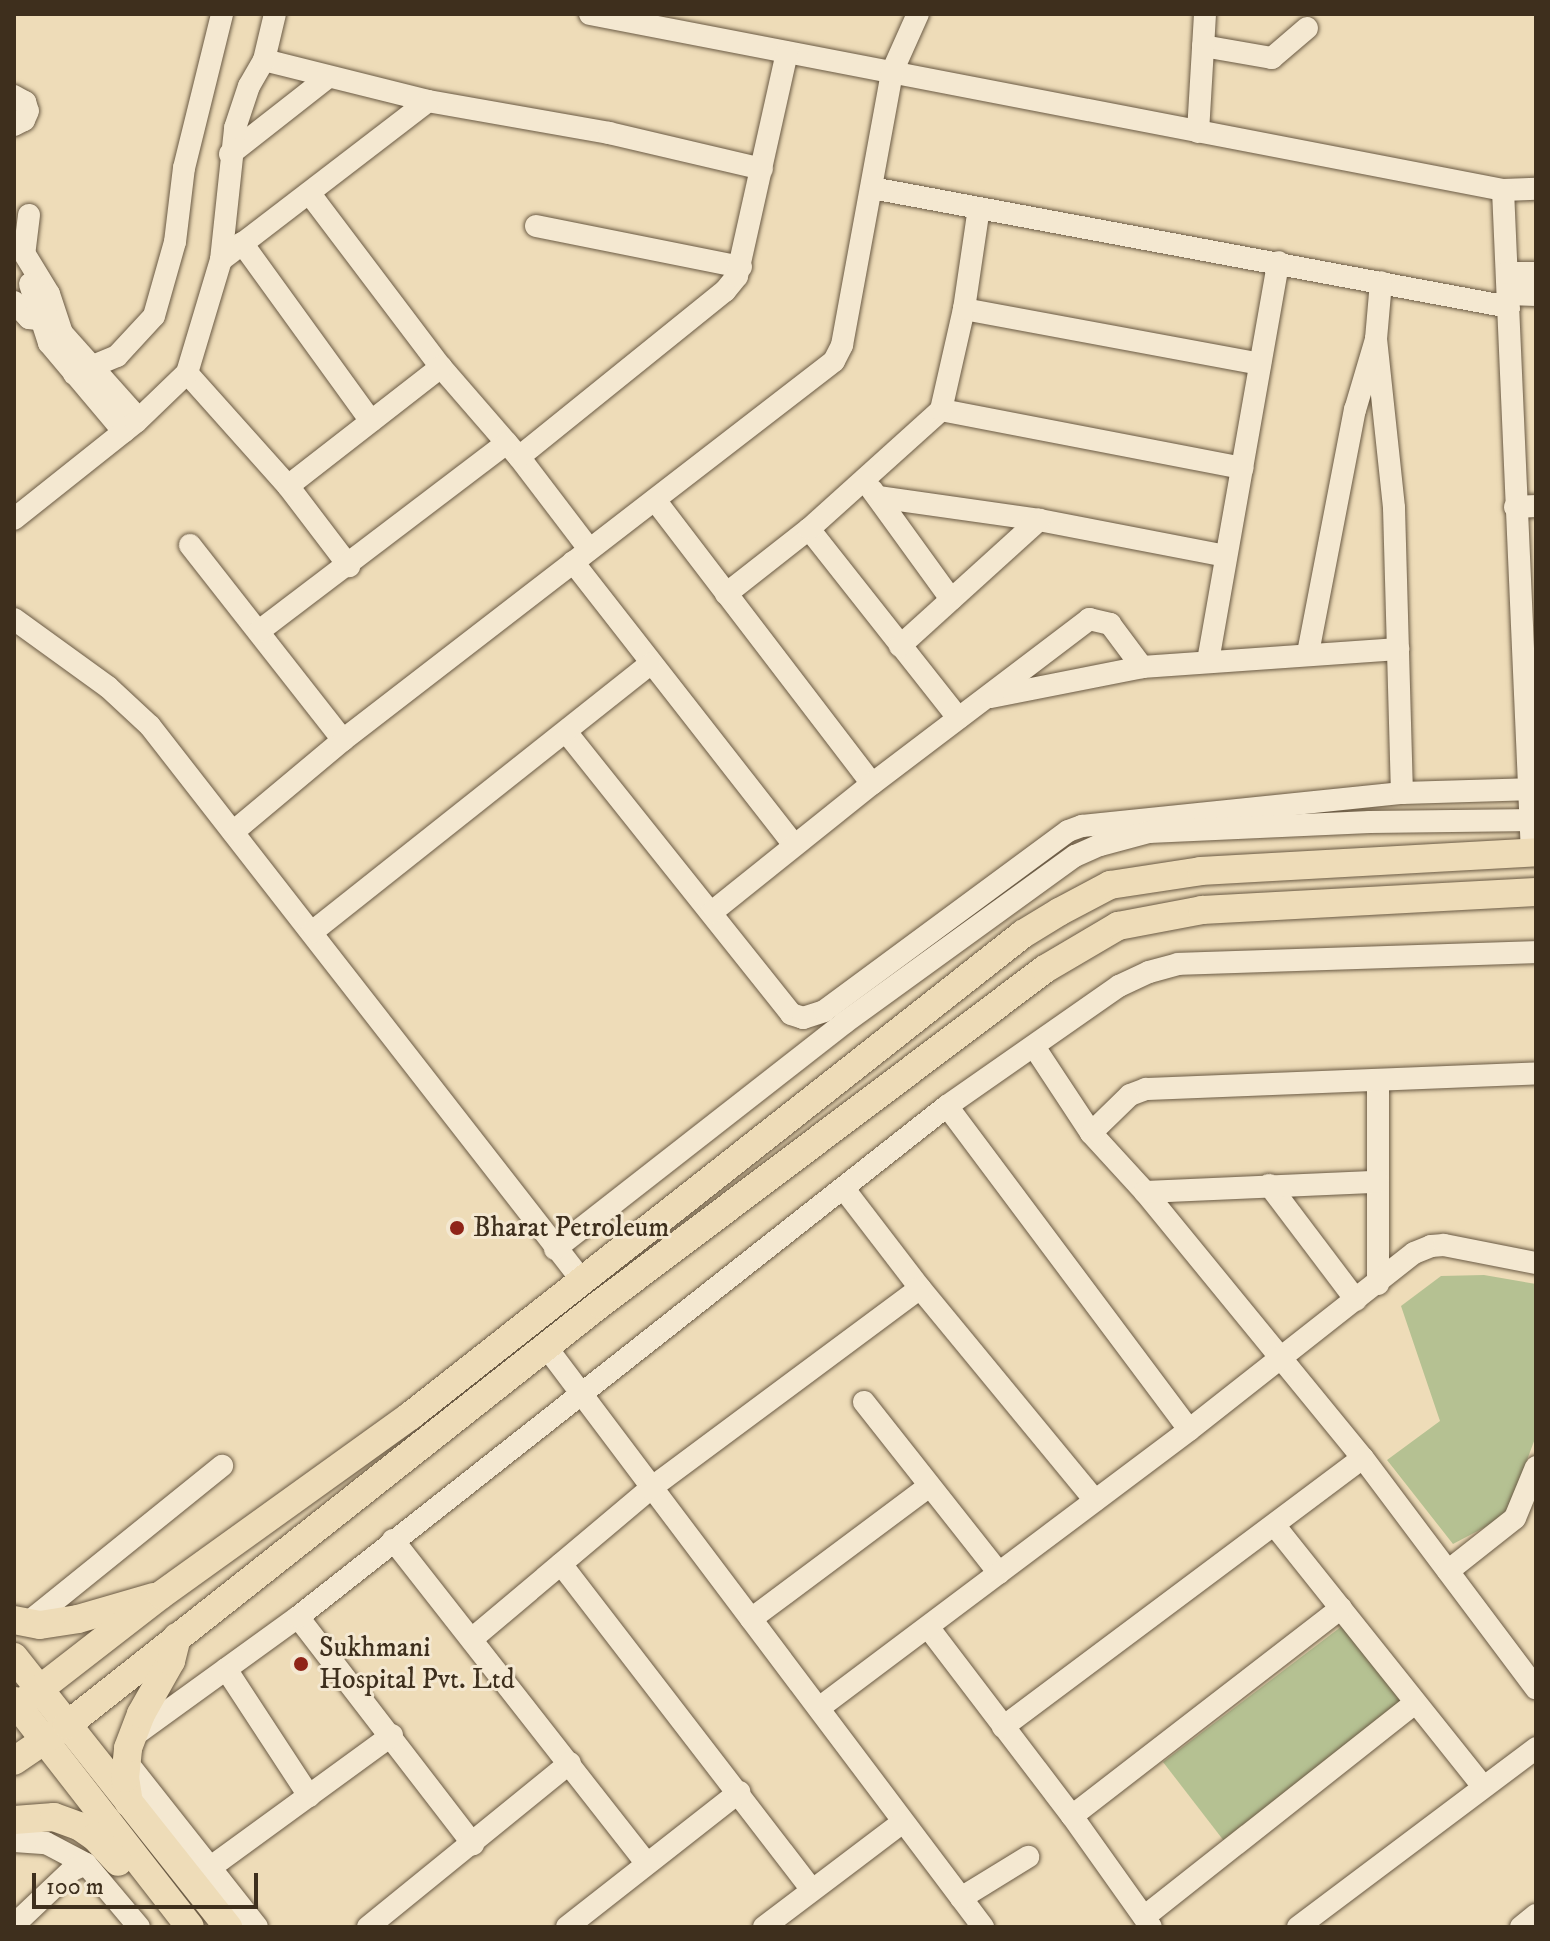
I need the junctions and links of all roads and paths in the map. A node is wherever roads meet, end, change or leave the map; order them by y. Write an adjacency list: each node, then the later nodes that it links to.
1 (222, 14): 40 (street)
2 (275, 14): 9 (street)
3 (590, 14): 8 (street)
4 (918, 14): 10 (street)
5 (1205, 14): 7 (street)
6 (1307, 28): 7 (street)
7 (1203, 46): 15 (street)
8 (787, 53): 10 (street); 17 (street)
9 (264, 60): 11 (street); 16 (street)
10 (892, 72): 15 (street); 18 (street)
11 (327, 78): 13 (street); 16 (street)
12 (14, 96): 14 (street)
13 (428, 101): 17 (street); 21 (street)
14 (15, 131)
15 (1198, 132): 20 (street)
16 (230, 154): 27 (street)
17 (762, 169): 29 (street)
18 (872, 188): 22 (street); 49 (street)
19 (1536, 189): 20 (street)
20 (1503, 190): 32 (street)
21 (310, 194): 25 (street); 39 (street)
22 (979, 208): 28 (street); 35 (street)
23 (536, 226): 29 (street)
24 (14, 240): 36 (street)
25 (242, 243): 27 (street); 43 (street)
26 (14, 258): 36 (street)
27 (221, 260): 41 (street)
28 (1278, 262): 31 (street); 38 (street)
29 (741, 267): 45 (street)
30 (1536, 273): 32 (street)
31 (1381, 282): 32 (street); 37 (street)
32 (1508, 292): 33 (street); 50 (street)
33 (1536, 295)
34 (14, 302): 36 (street)
35 (964, 309): 38 (street); 42 (street)
36 (49, 321): 40 (street)
37 (1376, 339): 64 (street); 65 (street)
38 (1260, 364): 46 (street)
39 (441, 367): 43 (street); 45 (street)
40 (82, 370): 44 (street)
41 (187, 373): 44 (street); 47 (street)
42 (941, 410): 46 (street); 48 (street)
43 (371, 421): 47 (street)
44 (131, 425): 51 (street)
45 (513, 450): 55 (street); 57 (street)
46 (1242, 468): 56 (street)
47 (288, 486): 57 (street)
48 (871, 488): 52 (street); 53 (street); 59 (street)
49 (655, 500): 55 (street); 58 (street)
50 (1526, 506): 62 (street)
51 (14, 519)
52 (1039, 520): 56 (street); 59 (street)
53 (809, 529): 58 (street); 63 (street)
54 (190, 545): 61 (street)
55 (581, 556): 67 (street); 72 (street)
56 (1226, 556): 66 (street)
57 (349, 566): 61 (street)
58 (726, 594): 73 (street)
59 (951, 599): 63 (street)
60 (14, 619): 77 (street)
61 (259, 631): 72 (street)
62 (1529, 633): 74 (street)
63 (900, 646): 70 (street)
64 (1398, 649): 65 (street); 75 (street)
65 (1308, 653): 66 (street)
66 (1208, 661): 68 (street)
67 (650, 664): 71 (street); 78 (street)
68 (1142, 667): 69 (street); 69 (street)
69 (985, 698): 70 (street)
70 (958, 718): 73 (street)
71 (567, 733): 81 (street); 82 (street)
72 (343, 740): 77 (street)
73 (872, 784): 78 (street)
74 (1533, 789): 75 (street); 76 (street)
75 (1402, 793): 81 (street)
76 (1533, 820): 79 (street); 95 (street)
77 (233, 832): 82 (street)
78 (794, 845): 81 (street)
79 (1534, 852): 87 (main road)
80 (1536, 892): 90 (main road)
81 (712, 912)
82 (312, 932): 95 (street)
83 (1536, 952): 84 (street)
84 (1035, 1048): 88 (street); 89 (street)
85 (1536, 1073): 86 (street)
86 (1378, 1080): 89 (street); 91 (street)
87 (802, 1106): 90 (main road); 97 (main road)
88 (947, 1106): 93 (street); 108 (street)
89 (1091, 1133): 94 (street)
90 (824, 1135): 101 (main road)
91 (1378, 1182): 92 (street); 98 (street)
92 (1269, 1185): 94 (street); 100 (street)
93 (844, 1189): 99 (street); 104 (street)
94 (1145, 1192): 102 (street)
95 (555, 1249): 97 (street)
96 (1536, 1263): 98 (street)
97 (581, 1279): 103 (main road)
98 (1378, 1284): 100 (street)
99 (920, 1288): 114 (street); 115 (street)
100 (1356, 1300): 102 (street)
101 (547, 1348): 104 (street); 106 (main road)
102 (1281, 1358): 108 (street); 110 (street)
103 (443, 1390): 106 (main road); 107 (main road)
104 (580, 1396): 114 (street); 117 (street)
105 (864, 1402): 113 (street)
106 (461, 1414): 109 (main road)
107 (410, 1416): 109 (main road); 121 (main road)
108 (1189, 1430): 115 (street)
109 (428, 1439): 127 (main road)
110 (1363, 1458): 116 (street); 119 (street)
111 (222, 1466): 125 (street)
112 (1536, 1467): 119 (street)
113 (928, 1487): 120 (street); 124 (street)
114 (651, 1488): 118 (street); 124 (street)
115 (1095, 1500): 120 (street)
116 (1275, 1526): 122 (street); 135 (street)
117 (393, 1540): 123 (street); 128 (street)
118 (561, 1564): 128 (street); 143 (street)
119 (1448, 1571): 131 (street)
120 (999, 1573): 126 (street)
121 (161, 1595): 125 (main road); 132 (main road)
122 (1341, 1608): 133 (street); 146 (street)
123 (298, 1617): 130 (street); 137 (street)
124 (751, 1619): 134 (street)
125 (20, 1622)
126 (928, 1627): 134 (street); 135 (street)
127 (177, 1637): 136 (main road); 139 (main road)
128 (473, 1638): 141 (street)
129 (14, 1657): 132 (main road)
130 (226, 1669): 139 (street); 144 (street)
131 (1536, 1688)
132 (22, 1701): 136 (main road)
133 (1415, 1703): 142 (street); 159 (street)
134 (819, 1708): 148 (street)
135 (1003, 1727): 146 (street)
136 (55, 1732): 140 (main road); 145 (main road); 156 (main road)
137 (392, 1735): 144 (street); 150 (street)
138 (1536, 1748): 142 (street)
139 (129, 1749): 145 (main road); 154 (street)
140 (14, 1761)
141 (570, 1763): 150 (street); 152 (street)
142 (1482, 1785): 169 (street)
143 (739, 1792): 152 (street); 155 (street)
144 (309, 1796): 154 (street)
145 (129, 1803): 163 (main road)
146 (1072, 1816): 159 (street)
147 (14, 1820): 156 (main road)
148 (903, 1822): 155 (street); 157 (street)
149 (14, 1841): 153 (street)
150 (473, 1844): 165 (street)
151 (1028, 1857): 157 (street)
152 (646, 1863): 166 (street)
153 (86, 1864): 160 (street); 161 (street)
154 (211, 1867): 164 (street)
155 (812, 1890): 167 (street)
156 (167, 1898): 162 (main road)
157 (961, 1898): 168 (street)
158 (1536, 1915): 170 (street)
159 (1147, 1922)
160 (14, 1925)
161 (139, 1927)
162 (190, 1927)
163 (228, 1927)
164 (257, 1927)
165 (368, 1927)
166 (567, 1927)
167 (764, 1927)
168 (983, 1927)
169 (1298, 1927)
170 (1521, 1927)

